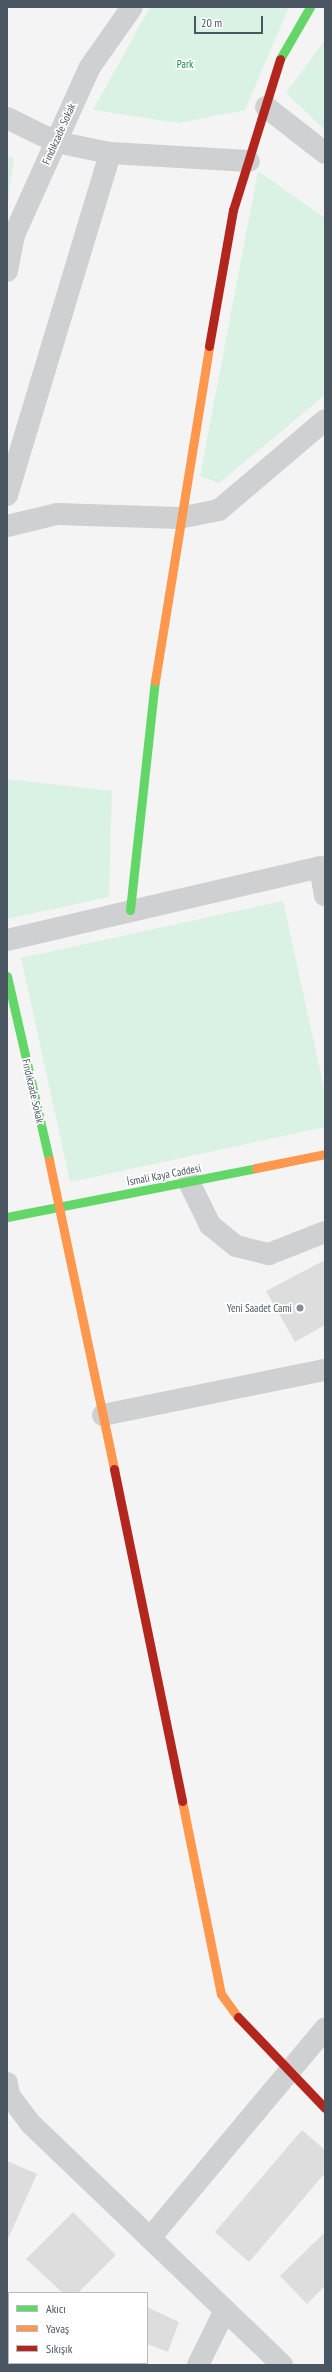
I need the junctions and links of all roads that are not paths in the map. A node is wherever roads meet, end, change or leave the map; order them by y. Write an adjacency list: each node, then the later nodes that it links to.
1 (132, 7): 5 (street, Fındıkzade Sokak)
2 (310, 7): 3 (street)
3 (266, 107): 7 (street); 8 (street)
4 (7, 118): 5 (street)
5 (56, 142): 6 (street); 9 (street, Fındıkzade Sokak)
6 (110, 153): 8 (street); 11 (street)
7 (325, 153)
8 (248, 161): 12 (street)
9 (7, 271)
10 (325, 420): 12 (street)
11 (7, 495)
12 (178, 518): 13 (street); 16 (street)
13 (7, 526)
14 (323, 866): 15 (street); 16 (street)
15 (325, 896)
16 (130, 910): 17 (street)
17 (7, 940)
18 (7, 976): 19 (street, Fındıkzade Sokak)
19 (8, 986): 22 (street, Fındıkzade Sokak)
20 (325, 1154): 21 (street, İsmali Kaya Caddesi)
21 (188, 1182): 22 (street, İsmali Kaya Caddesi); 24 (street)
22 (60, 1206): 23 (street, İsmali Kaya Caddesi); 26 (street, Fındıkzade Sokak)
23 (7, 1217)
24 (325, 1232)
25 (325, 1370): 26 (street)
26 (103, 1415): 28 (street, Fındıkzade Sokak)
27 (325, 2029): 28 (street)
28 (289, 2071): 30 (street, Fındıkzade Sokak); 31 (street)
29 (8, 2092): 31 (street)
30 (325, 2108)
31 (150, 2238): 32 (street)
32 (225, 2310): 33 (street); 34 (street)
33 (198, 2365)
34 (282, 2365)

